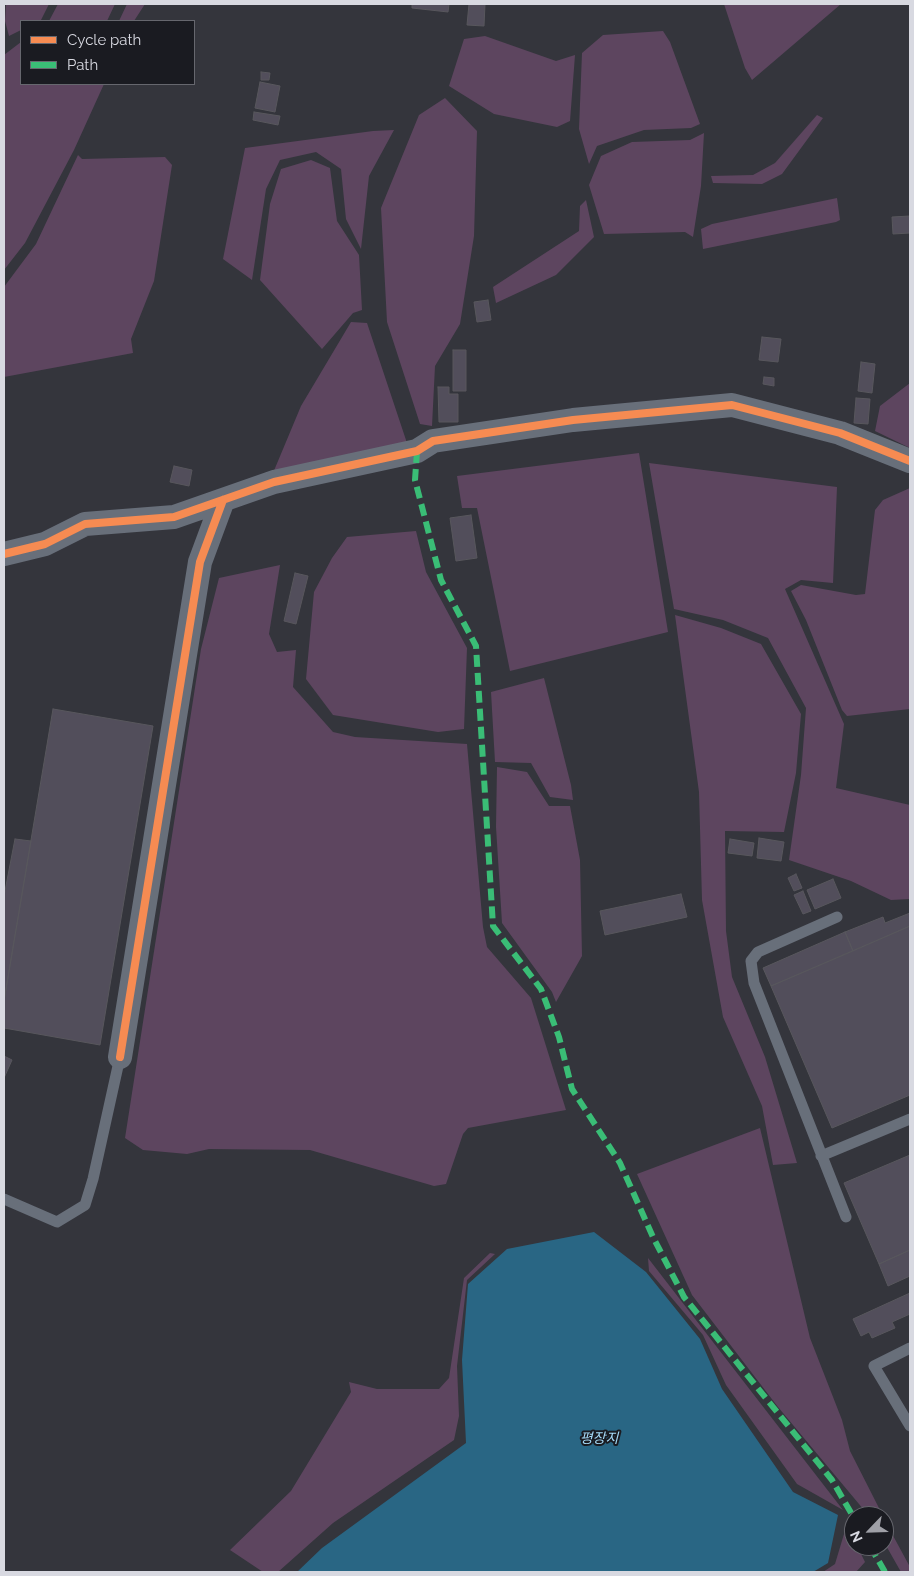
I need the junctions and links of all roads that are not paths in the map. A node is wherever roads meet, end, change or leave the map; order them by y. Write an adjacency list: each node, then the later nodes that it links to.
1 (910, 461): 2 (street)
2 (223, 500): 3 (street); 5 (street)
3 (4, 554)
4 (837, 917): 7 (lane)
5 (120, 1057): 8 (lane)
6 (910, 1119): 7 (lane)
7 (821, 1156): 9 (lane)
8 (4, 1199)
9 (846, 1217)
10 (910, 1348): 11 (lane)
11 (910, 1426)

